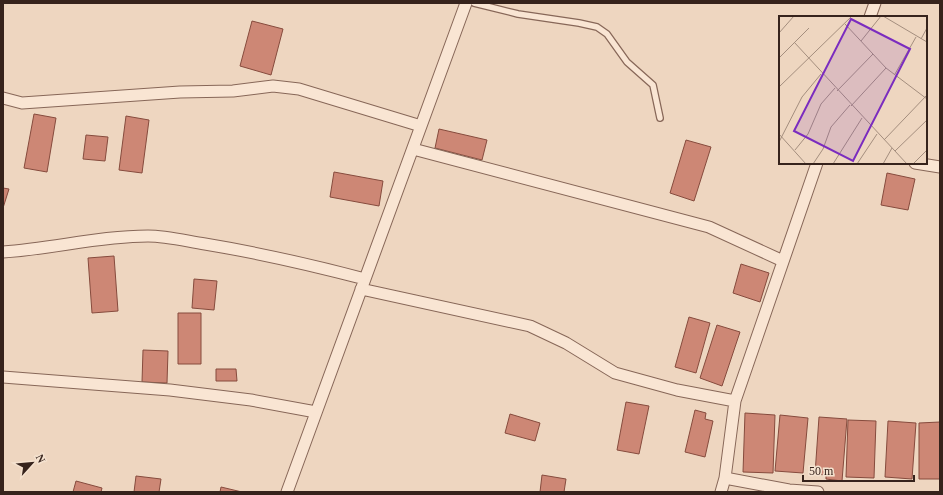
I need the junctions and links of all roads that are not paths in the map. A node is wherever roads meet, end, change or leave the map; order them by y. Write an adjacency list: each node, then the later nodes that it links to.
1 (466, 3): 7 (street)
2 (474, 3): 6 (lane)
3 (875, 3): 4 (street)
4 (870, 16)
5 (3, 98): 7 (street)
6 (660, 118)
7 (421, 126): 8 (street)
8 (413, 149): 13 (street); 14 (street)
9 (817, 164): 13 (street)
10 (921, 164): 11 (street)
11 (940, 167)
12 (3, 252): 14 (street)
13 (783, 261): 16 (street)
14 (363, 284): 16 (street); 17 (street)
15 (3, 377): 17 (street)
16 (735, 400): 18 (street)
17 (316, 412): 19 (street)
18 (725, 478): 20 (street); 21 (street)
19 (287, 492)
20 (721, 492)
21 (818, 492)

